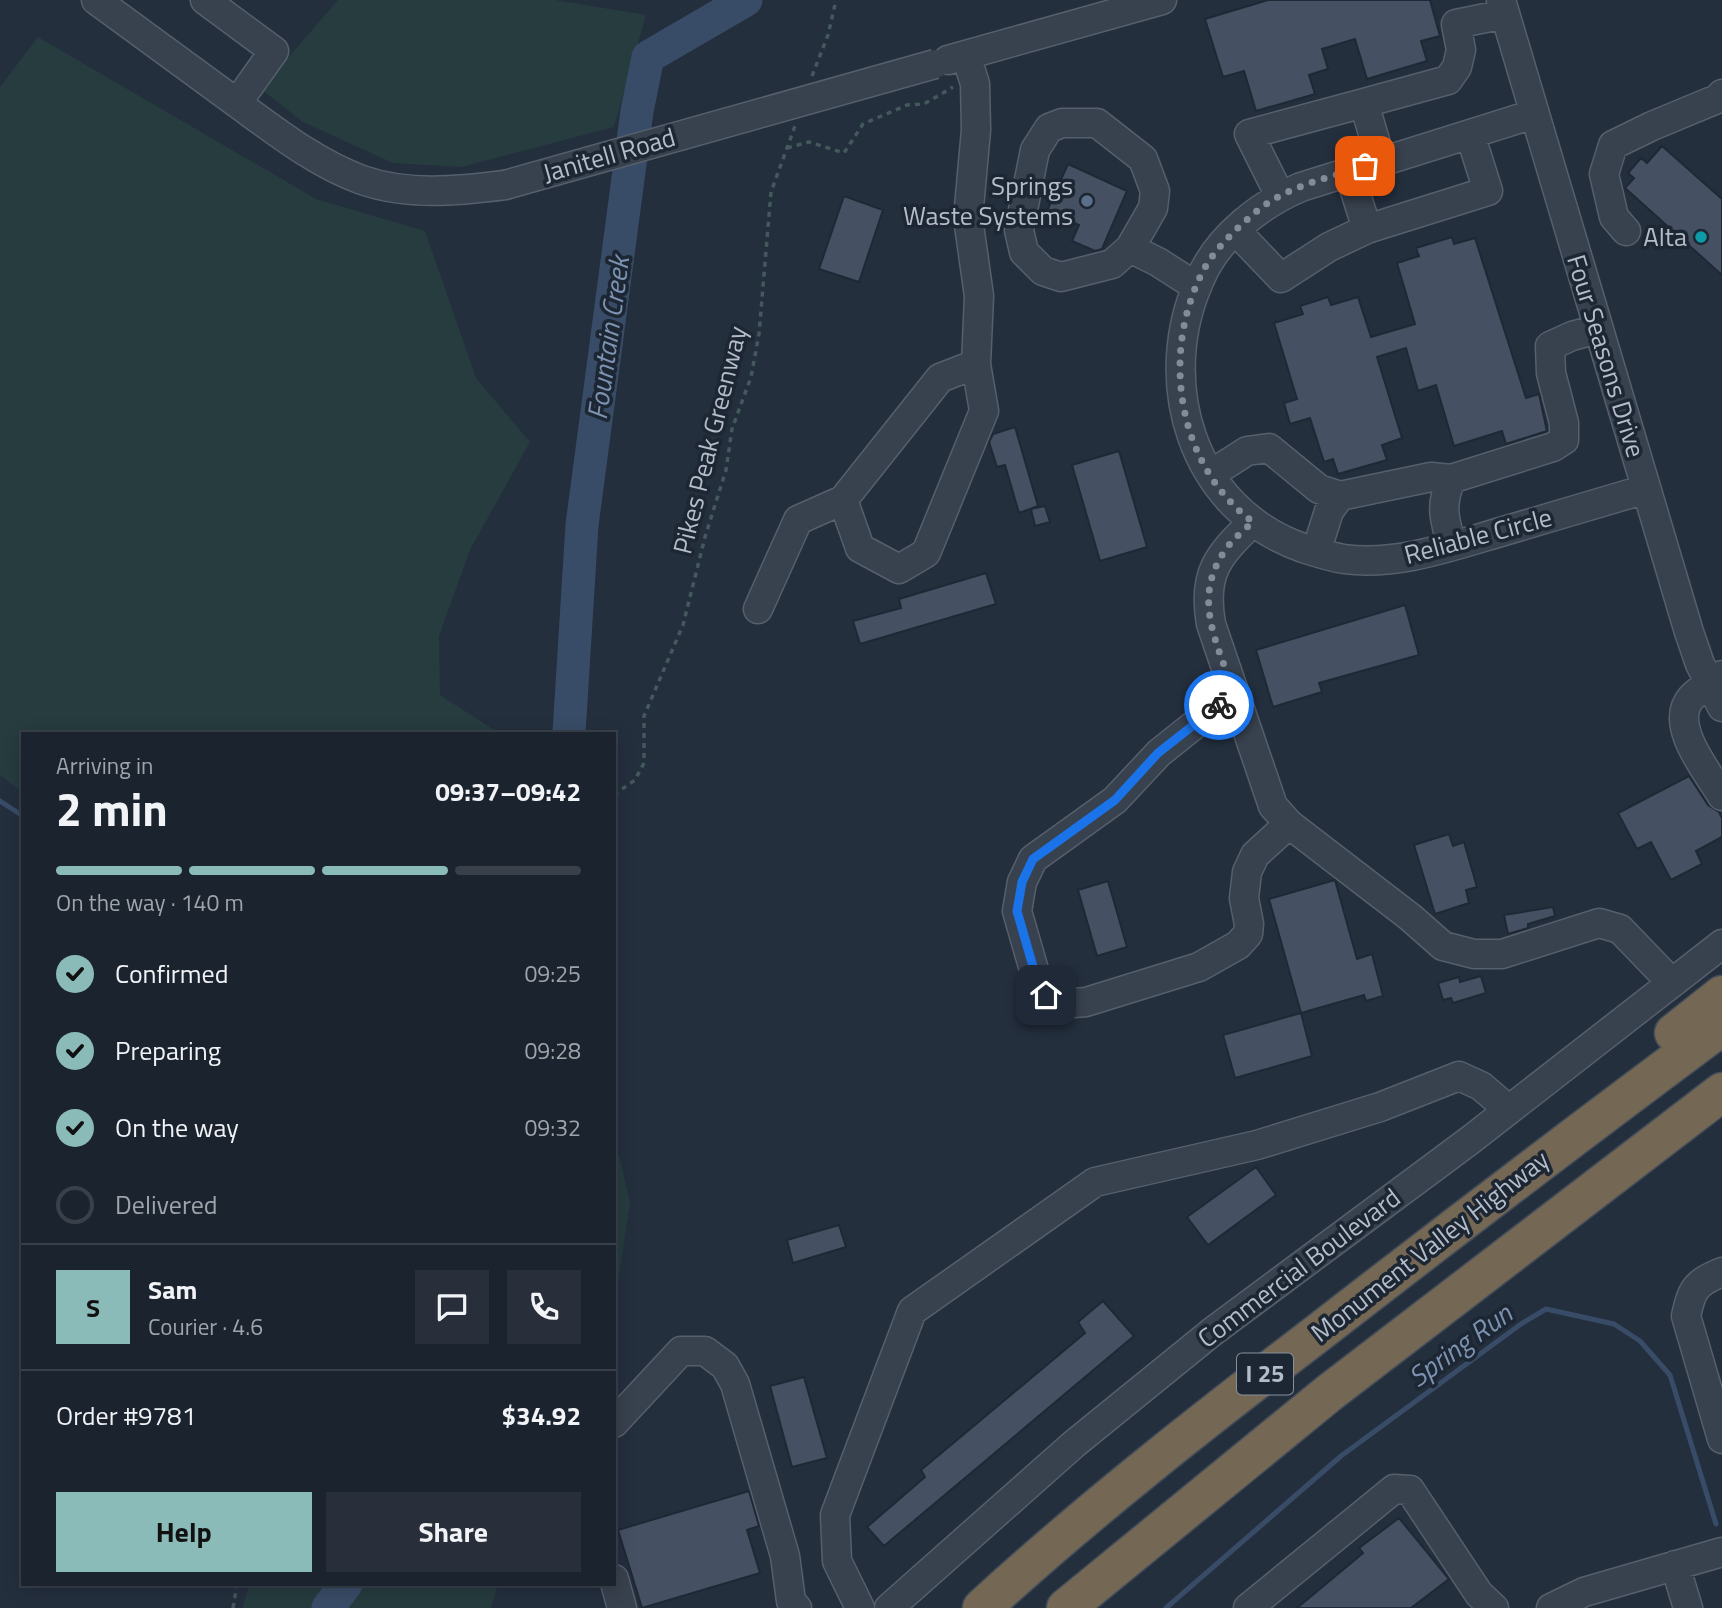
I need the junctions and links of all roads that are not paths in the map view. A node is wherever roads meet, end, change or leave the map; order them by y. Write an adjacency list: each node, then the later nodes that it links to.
1 (96, 0): 7 (street, Janitell Road)
2 (205, 0): 7 (street)
3 (1162, 0): 5 (street, Janitell Road)
4 (1503, 7): 8 (street); 9 (street, Four Seasons Drive)
5 (969, 64): 7 (street, Janitell Road, bridge); 20 (street)
6 (1722, 94): 16 (street)
7 (236, 103)
8 (1364, 103): 11 (street); 13 (street)
9 (1534, 114): 10 (street, Reliable Circle); 19 (street, Four Seasons Drive)
10 (1470, 134): 11 (street, Reliable Circle); 14 (street)
11 (1381, 162): 12 (street, Reliable Circle)
12 (1349, 172): 13 (street, Reliable Circle); 14 (street)
13 (1280, 196): 15 (street, Reliable Circle)
14 (1367, 229): 15 (street)
15 (1236, 231): 18 (street, Reliable Circle)
16 (1626, 231)
17 (1130, 248): 17 (street); 18 (street)
18 (1197, 287): 21 (street, Reliable Circle)
19 (1598, 329): 22 (street); 23 (street, Four Seasons Drive)
20 (976, 364): 25 (street); 25 (street)
21 (1211, 474): 24 (street); 26 (street, Reliable Circle)
22 (1451, 479): 24 (street); 27 (street)
23 (1646, 489): 27 (street, Reliable Circle); 30 (street, Four Seasons Drive)
24 (1340, 496): 28 (street)
25 (843, 500): 29 (street)
26 (1253, 522): 28 (street, Reliable Circle); 31 (street)
27 (1452, 546): 28 (street, Reliable Circle)
28 (1316, 552)
29 (758, 609)
30 (1718, 689): 32 (street)
31 (1234, 693): 33 (street); 33 (street)
32 (1722, 796)
33 (1289, 824): 35 (street)
34 (1722, 944): 35 (street, Commercial Boulevard)
35 (1672, 982): 39 (street, Commercial Boulevard)
36 (1722, 995): 40 (highway)
37 (1722, 1026): 40 (highway, Monument Valley Highway / I 25)
38 (1722, 1092): 54 (highway, Monument Valley Highway / I 25)
39 (1509, 1110): 51 (street); 52 (street, Commercial Boulevard)
40 (1556, 1150): 53 (highway, Monument Valley Highway / I 25)
41 (1722, 1272): 43 (street)
42 (616, 1421): 50 (street)
43 (1722, 1439)
44 (1722, 1552): 45 (street)
45 (1675, 1566): 48 (street); 56 (street)
46 (616, 1586): 49 (street)
47 (1479, 1604): 55 (street)
48 (1554, 1607)
49 (622, 1608)
50 (797, 1608)
51 (860, 1608)
52 (889, 1608)
53 (982, 1608)
54 (1066, 1608)
55 (1248, 1608)
56 (1688, 1608)

